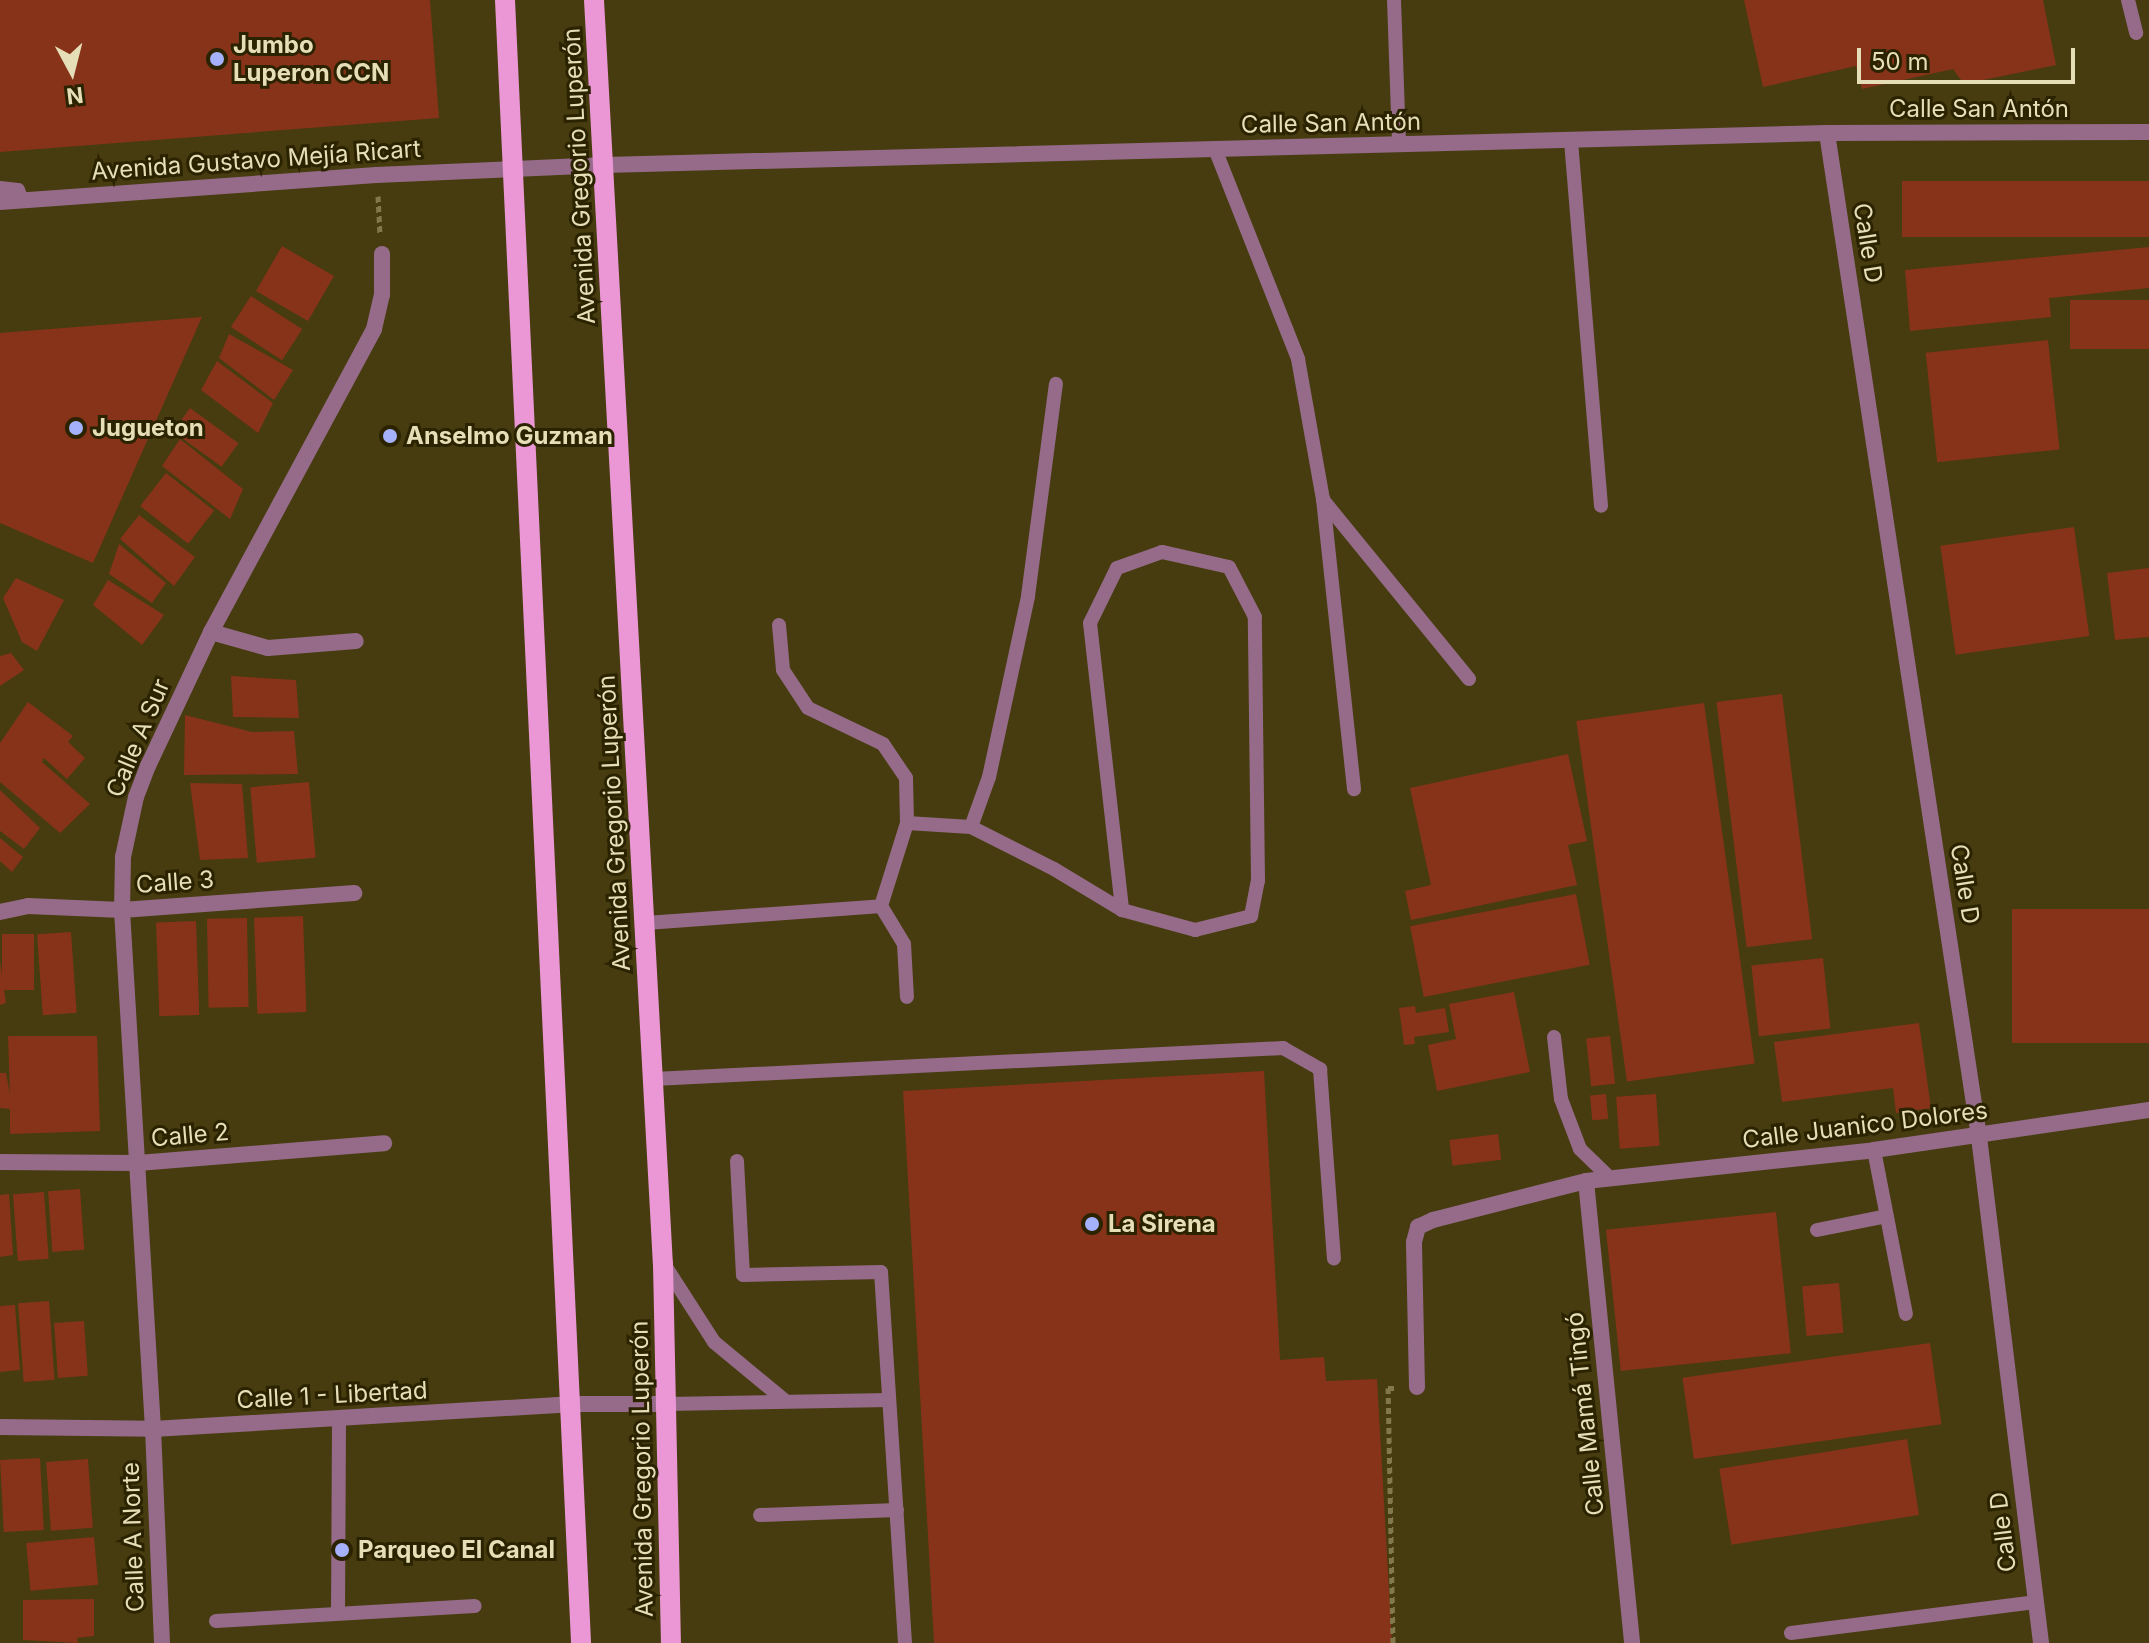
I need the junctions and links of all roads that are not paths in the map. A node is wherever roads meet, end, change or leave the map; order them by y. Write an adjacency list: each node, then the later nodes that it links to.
1 (505, 0): 12 (main road)
2 (594, 0): 11 (main road, Avenida Gregorio Luperón)
3 (1394, 0): 9 (lane)
4 (2128, 0): 5 (lane)
5 (2136, 33)
6 (2149, 132): 7 (street, Calle San Antón)
7 (1827, 133): 8 (street, Calle San Antón); 37 (street, Calle D)
8 (1571, 141): 9 (street, Calle San Antón); 19 (lane)
9 (1399, 145): 10 (street, Calle San Antón)
10 (1215, 149): 11 (street, Calle San Antón); 18 (lane)
11 (605, 165): 12 (street, Calle San Antón); 32 (main road, Avenida Gregorio Luperón)
12 (515, 170): 14 (street, Avenida Gustavo Mejía Ricart); 53 (main road)
13 (0, 188): 14 (lane)
14 (22, 200): 15 (street, Avenida Gustavo Mejía Ricart)
15 (0, 202)
16 (382, 254): 21 (street, Calle A Sur)
17 (1056, 384): 26 (lane)
18 (1323, 499): 23 (lane); 24 (lane)
19 (1601, 506)
20 (779, 625): 25 (lane)
21 (211, 632): 22 (street); 29 (street, Calle A Sur)
22 (356, 641)
23 (1469, 679)
24 (1354, 789)
25 (907, 823): 26 (lane); 28 (lane)
26 (971, 827): 30 (lane)
27 (354, 893): 29 (street, Calle 3)
28 (881, 906): 32 (lane); 33 (lane)
29 (122, 910): 31 (street, Calle 3); 42 (street, Calle A Sur)
30 (1122, 910): 30 (lane)
31 (0, 912)
32 (646, 923): 35 (main road, Avenida Gregorio Luperón)
33 (907, 997)
34 (1554, 1037): 43 (lane)
35 (654, 1079): 47 (lane); 48 (main road, Avenida Gregorio Luperón)
36 (2149, 1110): 37 (street, Calle Juanico Dolores)
37 (1979, 1137): 39 (street, Calle Juanico Dolores); 60 (street, Calle D)
38 (384, 1143): 42 (street, Calle 2)
39 (1874, 1150): 43 (street, Calle Juanico Dolores); 45 (lane)
40 (737, 1161): 52 (lane)
41 (0, 1162): 42 (street, Calle 2)
42 (138, 1163): 57 (street, Calle A Sur)
43 (1610, 1178): 44 (street, Calle Juanico Dolores)
44 (1586, 1181): 50 (street, Calle Juanico Dolores); 69 (street, Calle Mamá Tingó)
45 (1887, 1216): 46 (lane); 49 (lane)
46 (1817, 1230)
47 (1334, 1258)
48 (663, 1264): 51 (lane); 54 (main road, Avenida Gregorio Luperón)
49 (1906, 1314)
50 (1417, 1387)
51 (784, 1400): 52 (lane); 54 (lane)
52 (889, 1400): 58 (lane)
53 (570, 1404): 54 (street, Calle 1 - Libertad); 55 (street, Calle 1 - Libertad); 66 (main road)
54 (666, 1404): 67 (main road, Avenida Gregorio Luperón)
55 (339, 1419): 57 (street, Calle 1 - Libertad); 62 (lane)
56 (0, 1427): 57 (street, Calle 1 - Libertad)
57 (153, 1429): 65 (street, Calle A Norte)
58 (897, 1510): 59 (lane); 68 (lane)
59 (760, 1515)
60 (2036, 1602): 64 (lane); 70 (street, Calle D)
61 (475, 1606): 62 (lane)
62 (338, 1613): 63 (lane)
63 (216, 1621)
64 (1791, 1633)
65 (162, 1643)
66 (581, 1643)
67 (671, 1643)
68 (905, 1643)
69 (1632, 1643)
70 (2041, 1643)

